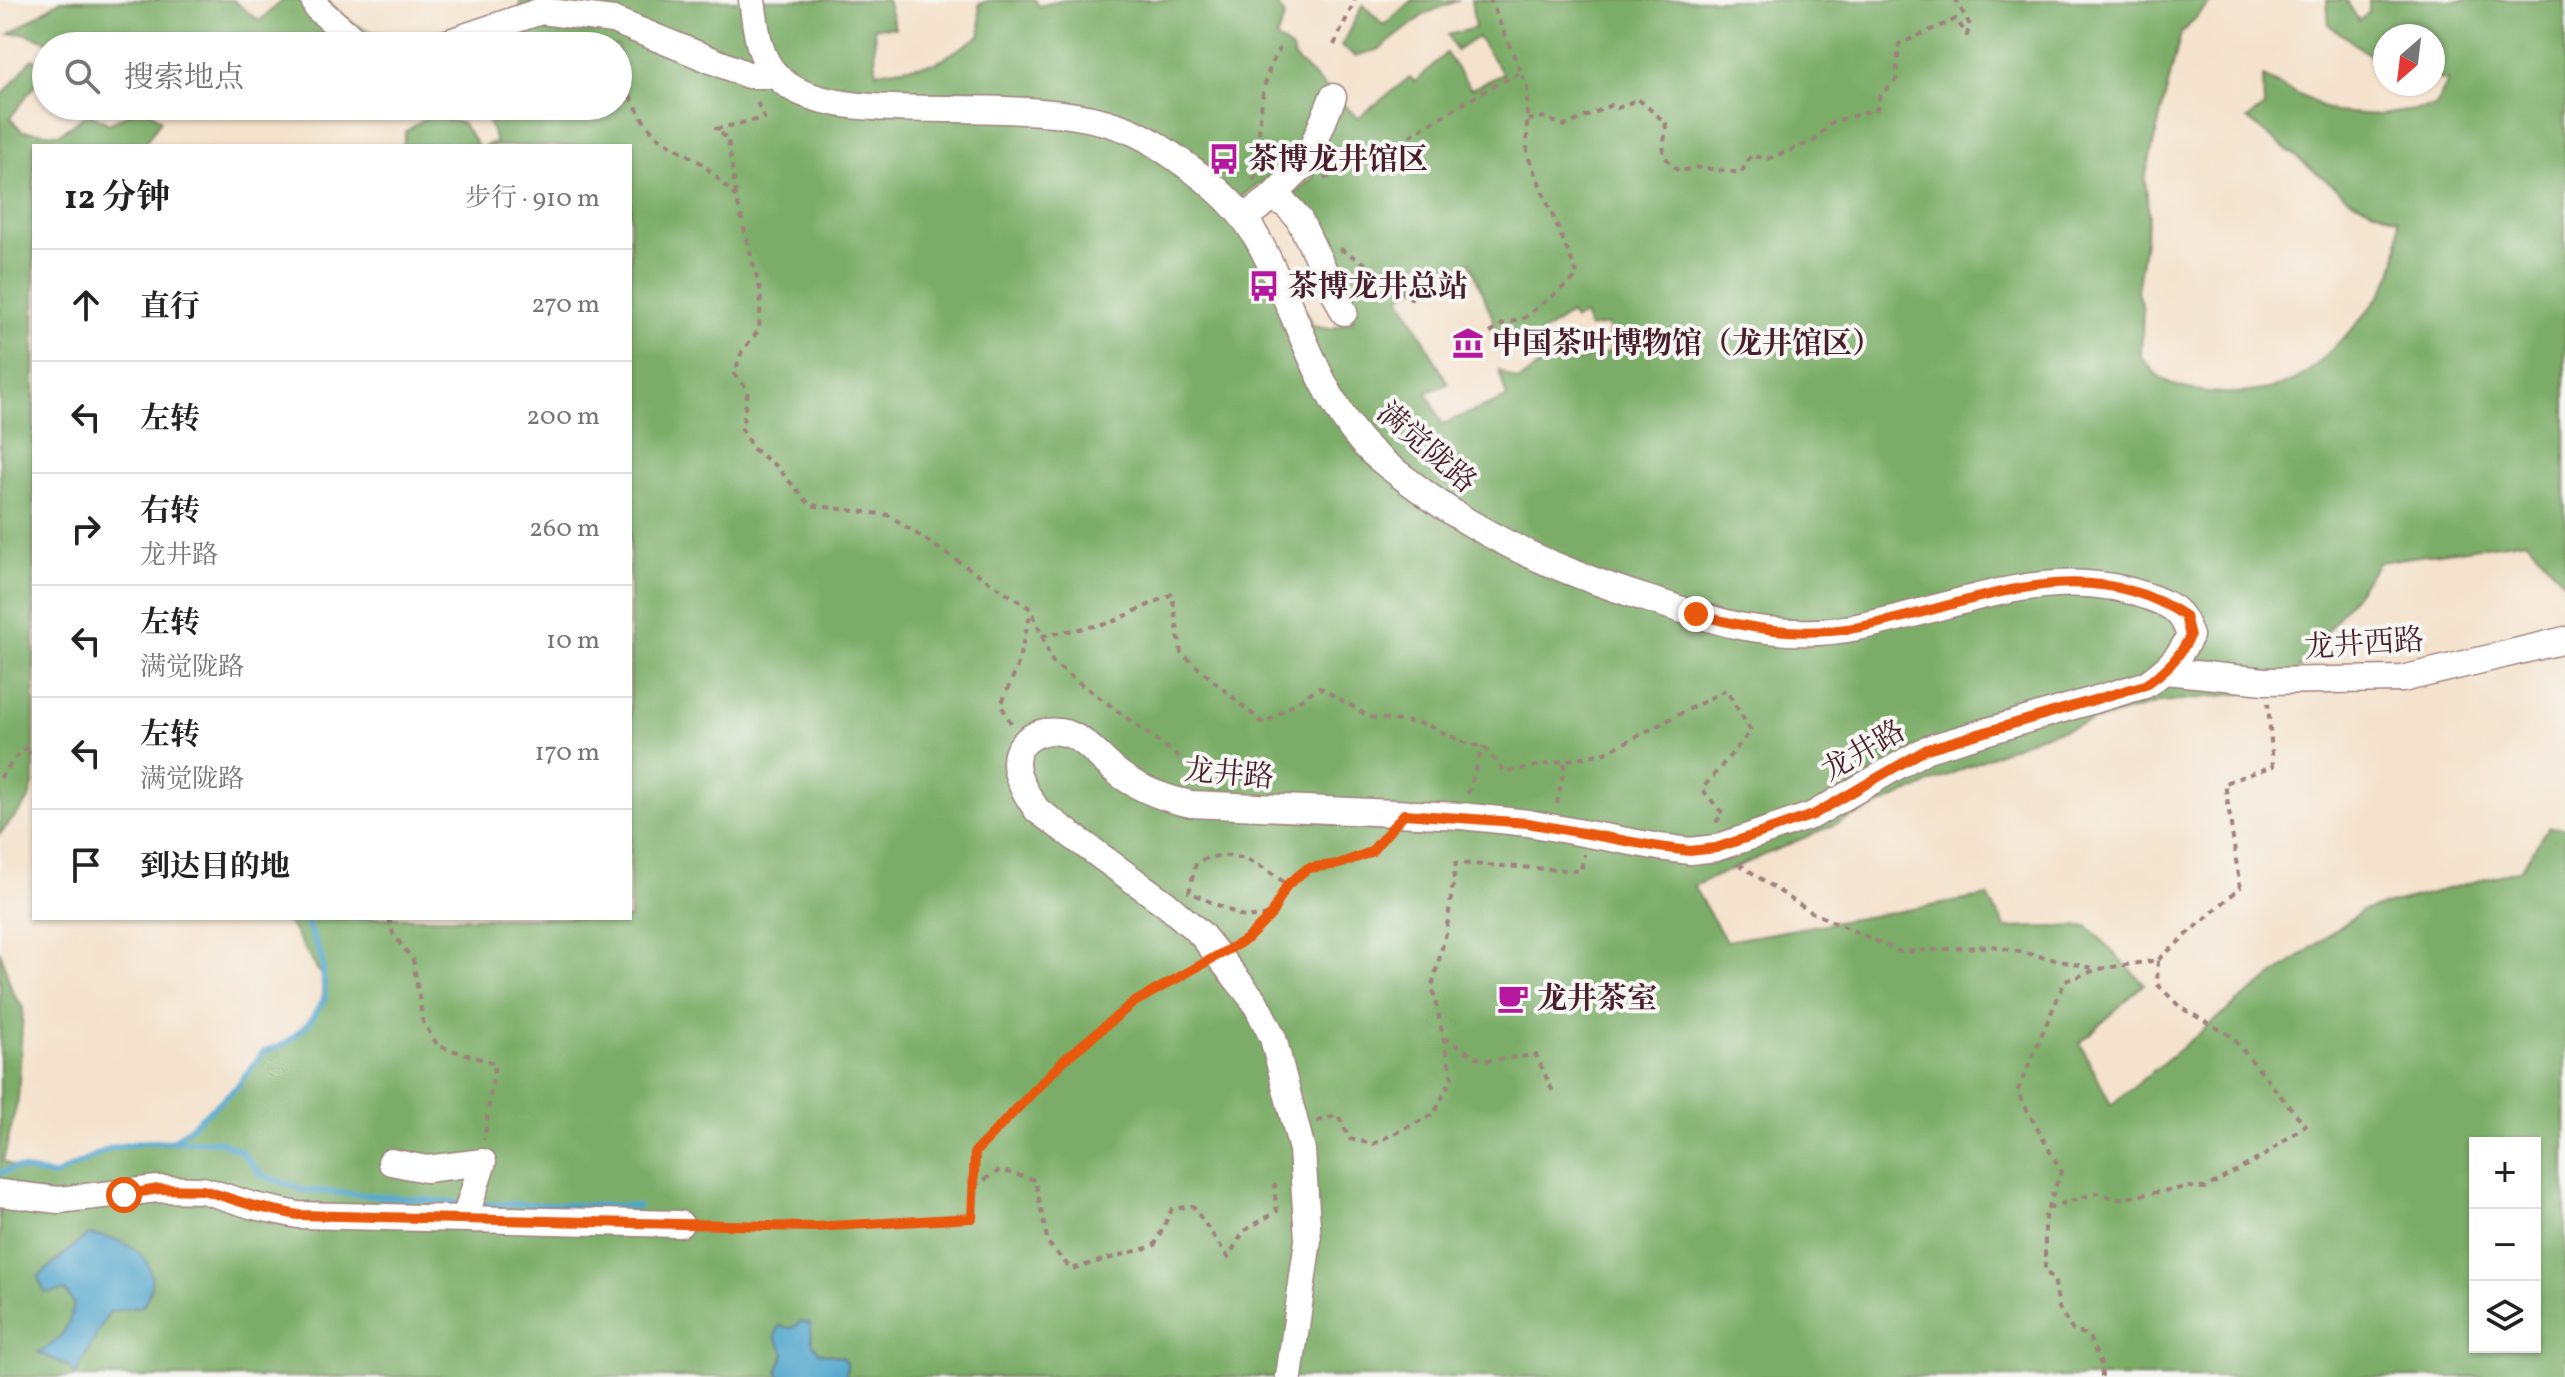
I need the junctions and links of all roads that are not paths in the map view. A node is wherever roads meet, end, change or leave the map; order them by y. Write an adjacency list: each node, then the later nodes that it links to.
1 (314, 0): 3 (street)
2 (752, 0): 5 (street)
3 (345, 32)
4 (479, 32): 5 (street, 满觉陇路)
5 (764, 75): 8 (street, 满觉陇路)
6 (1333, 97): 7 (street)
7 (1270, 199): 8 (street); 9 (street)
8 (1244, 218): 11 (street, 满觉陇路)
9 (1344, 312)
10 (2565, 640): 11 (street, 龙井西路)
11 (2165, 671): 16 (street, 龙井路)
12 (391, 1162): 14 (street)
13 (0, 1193): 14 (street)
14 (469, 1206): 15 (street)
15 (680, 1224)
16 (1289, 1377)

